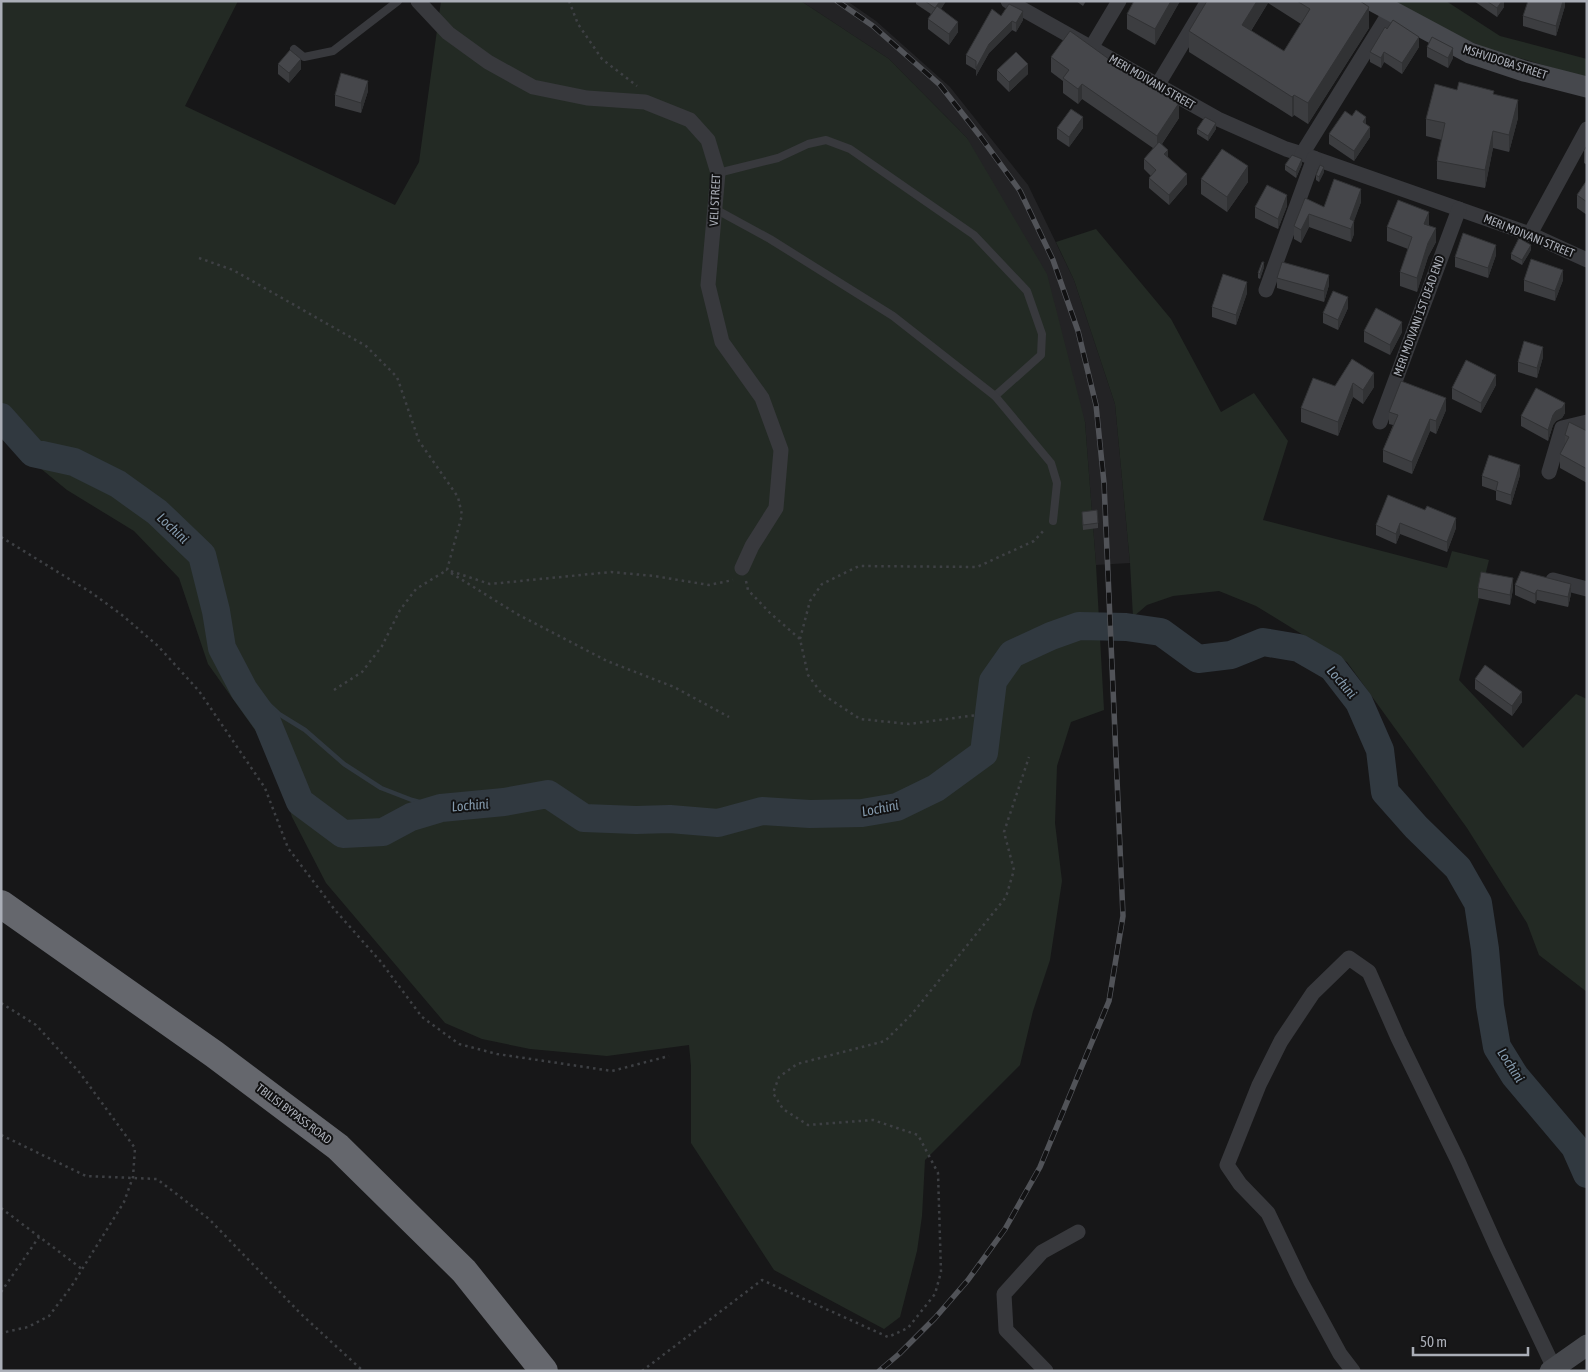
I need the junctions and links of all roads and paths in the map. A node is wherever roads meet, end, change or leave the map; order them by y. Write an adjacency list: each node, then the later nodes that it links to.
1 (398, 1): 10 (lane)
2 (418, 1): 16 (street, VELI STREET)
3 (569, 1): 13 (path)
4 (1008, 1): 7 (street, MERI MDIVANI STREET)
5 (1119, 1): 9 (street)
6 (1208, 1): 11 (street)
7 (1026, 6): 9 (street, MERI MDIVANI STREET)
8 (1382, 6): 12 (street, MSHVIDOBA STREET); 15 (street)
9 (1091, 48): 11 (street, MERI MDIVANI STREET)
10 (294, 50)
11 (1156, 86): 15 (street, MERI MDIVANI STREET)
12 (1587, 86)
13 (642, 90)
14 (1587, 129): 19 (street)
15 (1308, 156): 18 (street, MERI MDIVANI STREET); 22 (street)
16 (718, 173): 17 (street, VELI STREET); 23 (lane)
17 (715, 209): 23 (lane); 29 (street, VELI STREET)
18 (1459, 210): 19 (street, MERI MDIVANI STREET); 24 (street, MERI MDIVANI 1ST DEAD END)
19 (1530, 234): 21 (street, MERI MDIVANI STREET)
20 (199, 258): 30 (path)
21 (1587, 260)
22 (1266, 290)
23 (995, 396): 27 (lane)
24 (1380, 422)
25 (1587, 422): 26 (street)
26 (1549, 472)
27 (1053, 521): 33 (path)
28 (1, 537): 40 (path)
29 (742, 568): 30 (path); 33 (path)
30 (447, 570): 34 (path); 36 (path)
31 (1541, 577): 32 (street)
32 (1587, 589)
33 (800, 639): 35 (path)
34 (334, 690)
35 (977, 715)
36 (729, 717)
37 (1029, 757): 53 (path)
38 (1, 904): 52 (highway, TBILISI BYPASS ROAD)
39 (1, 1003): 42 (path)
40 (669, 1056)
41 (1, 1135): 42 (path)
42 (133, 1177): 46 (path); 51 (path)
43 (1, 1208): 45 (path)
44 (1078, 1232): 54 (street)
45 (39, 1237): 46 (path); 47 (path)
46 (82, 1269): 48 (path)
47 (1, 1292)
48 (1, 1333)
49 (1587, 1344): 50 (street)
50 (1552, 1369): 55 (street)
51 (363, 1371)
52 (544, 1371)
53 (642, 1371)
54 (1046, 1371)
55 (1353, 1371)

